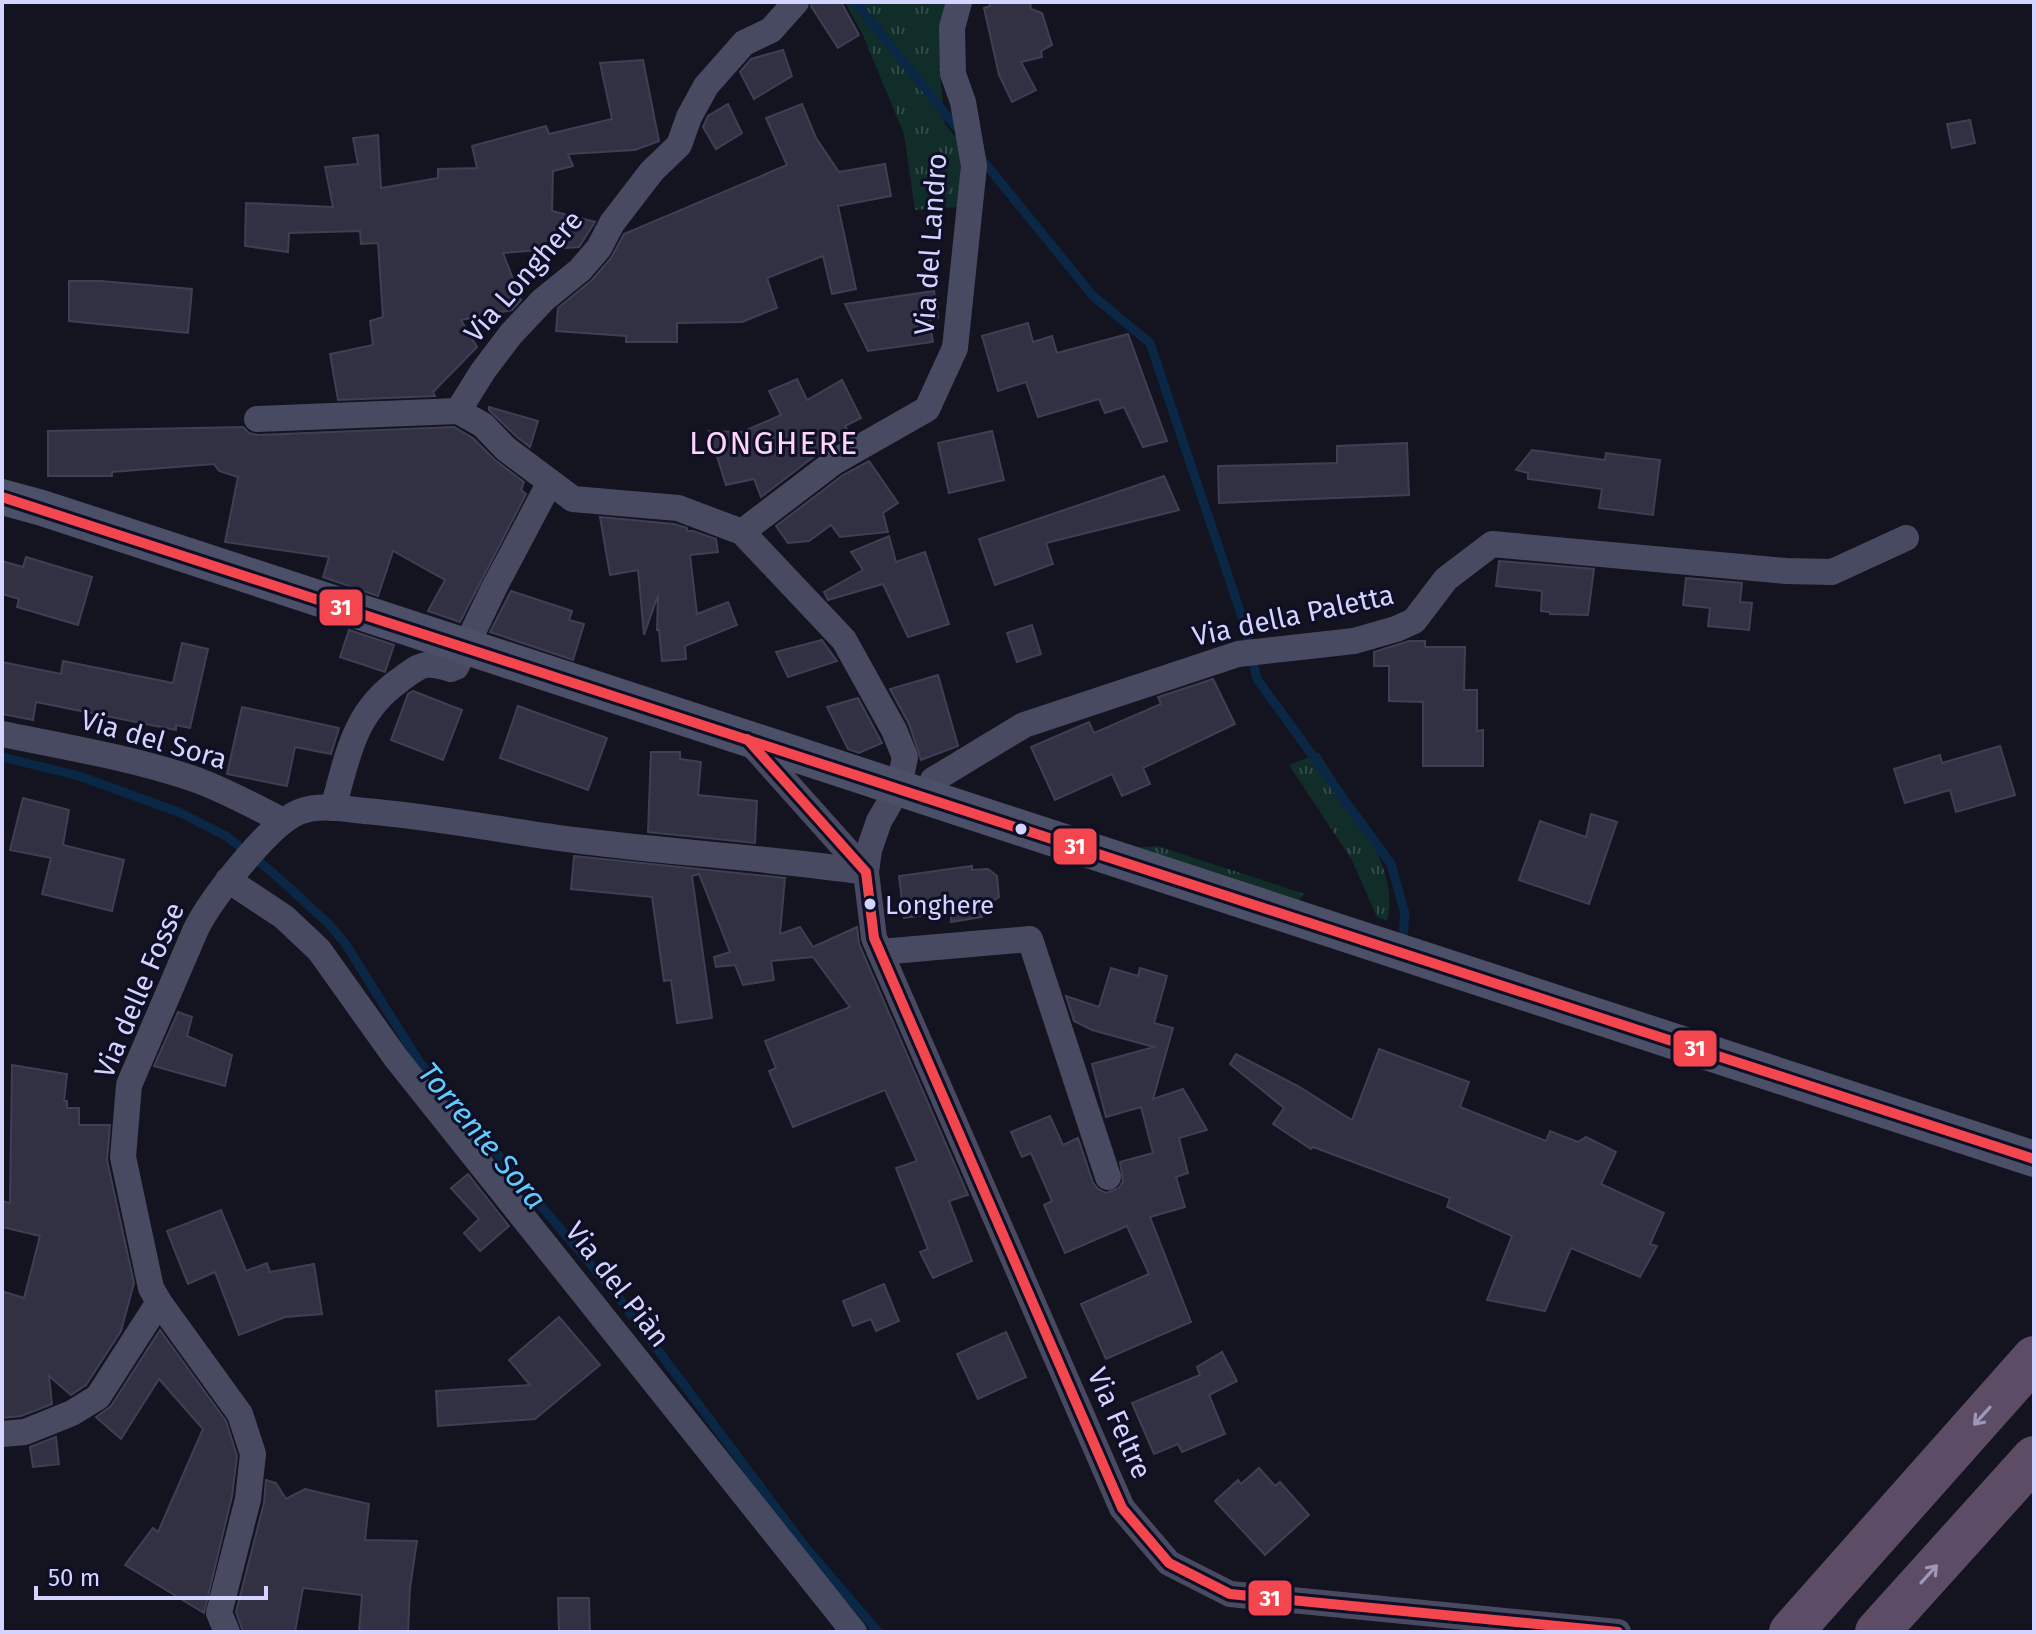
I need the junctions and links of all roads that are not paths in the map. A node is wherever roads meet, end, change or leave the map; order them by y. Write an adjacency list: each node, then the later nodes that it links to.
1 (796, 2): 3 (street, Via Longhere)
2 (959, 2): 7 (street, Via del Landro)
3 (458, 411): 4 (street); 5 (street)
4 (257, 419)
5 (550, 482): 7 (street); 9 (street)
6 (2, 497): 9 (main road)
7 (742, 532): 12 (street)
8 (1906, 538): 12 (street, Via della Paletta)
9 (466, 645): 11 (main road); 13 (street)
10 (2, 734): 14 (street, Via del Sora)
11 (747, 739): 12 (main road); 15 (street)
12 (913, 792): 15 (street, Via Feltre); 18 (main road)
13 (333, 808): 14 (street); 15 (street)
14 (283, 821): 16 (street, Via delle Fosse)
15 (866, 872): 17 (street, Via Feltre)
16 (232, 876): 20 (street, Via delle Fosse); 25 (street, Via del Piàn)
17 (880, 952): 19 (street); 26 (street, Via Feltre)
18 (2034, 1159)
19 (1108, 1177)
20 (159, 1302): 22 (street); 24 (street, Via delle Fosse)
21 (2034, 1358): 27 (highway, one-way to 27)
22 (2, 1434)
23 (2034, 1458): 28 (highway, one-way to 23)
24 (227, 1632)
25 (854, 1632)
26 (1618, 1632)
27 (1791, 1632)
28 (1877, 1632)

